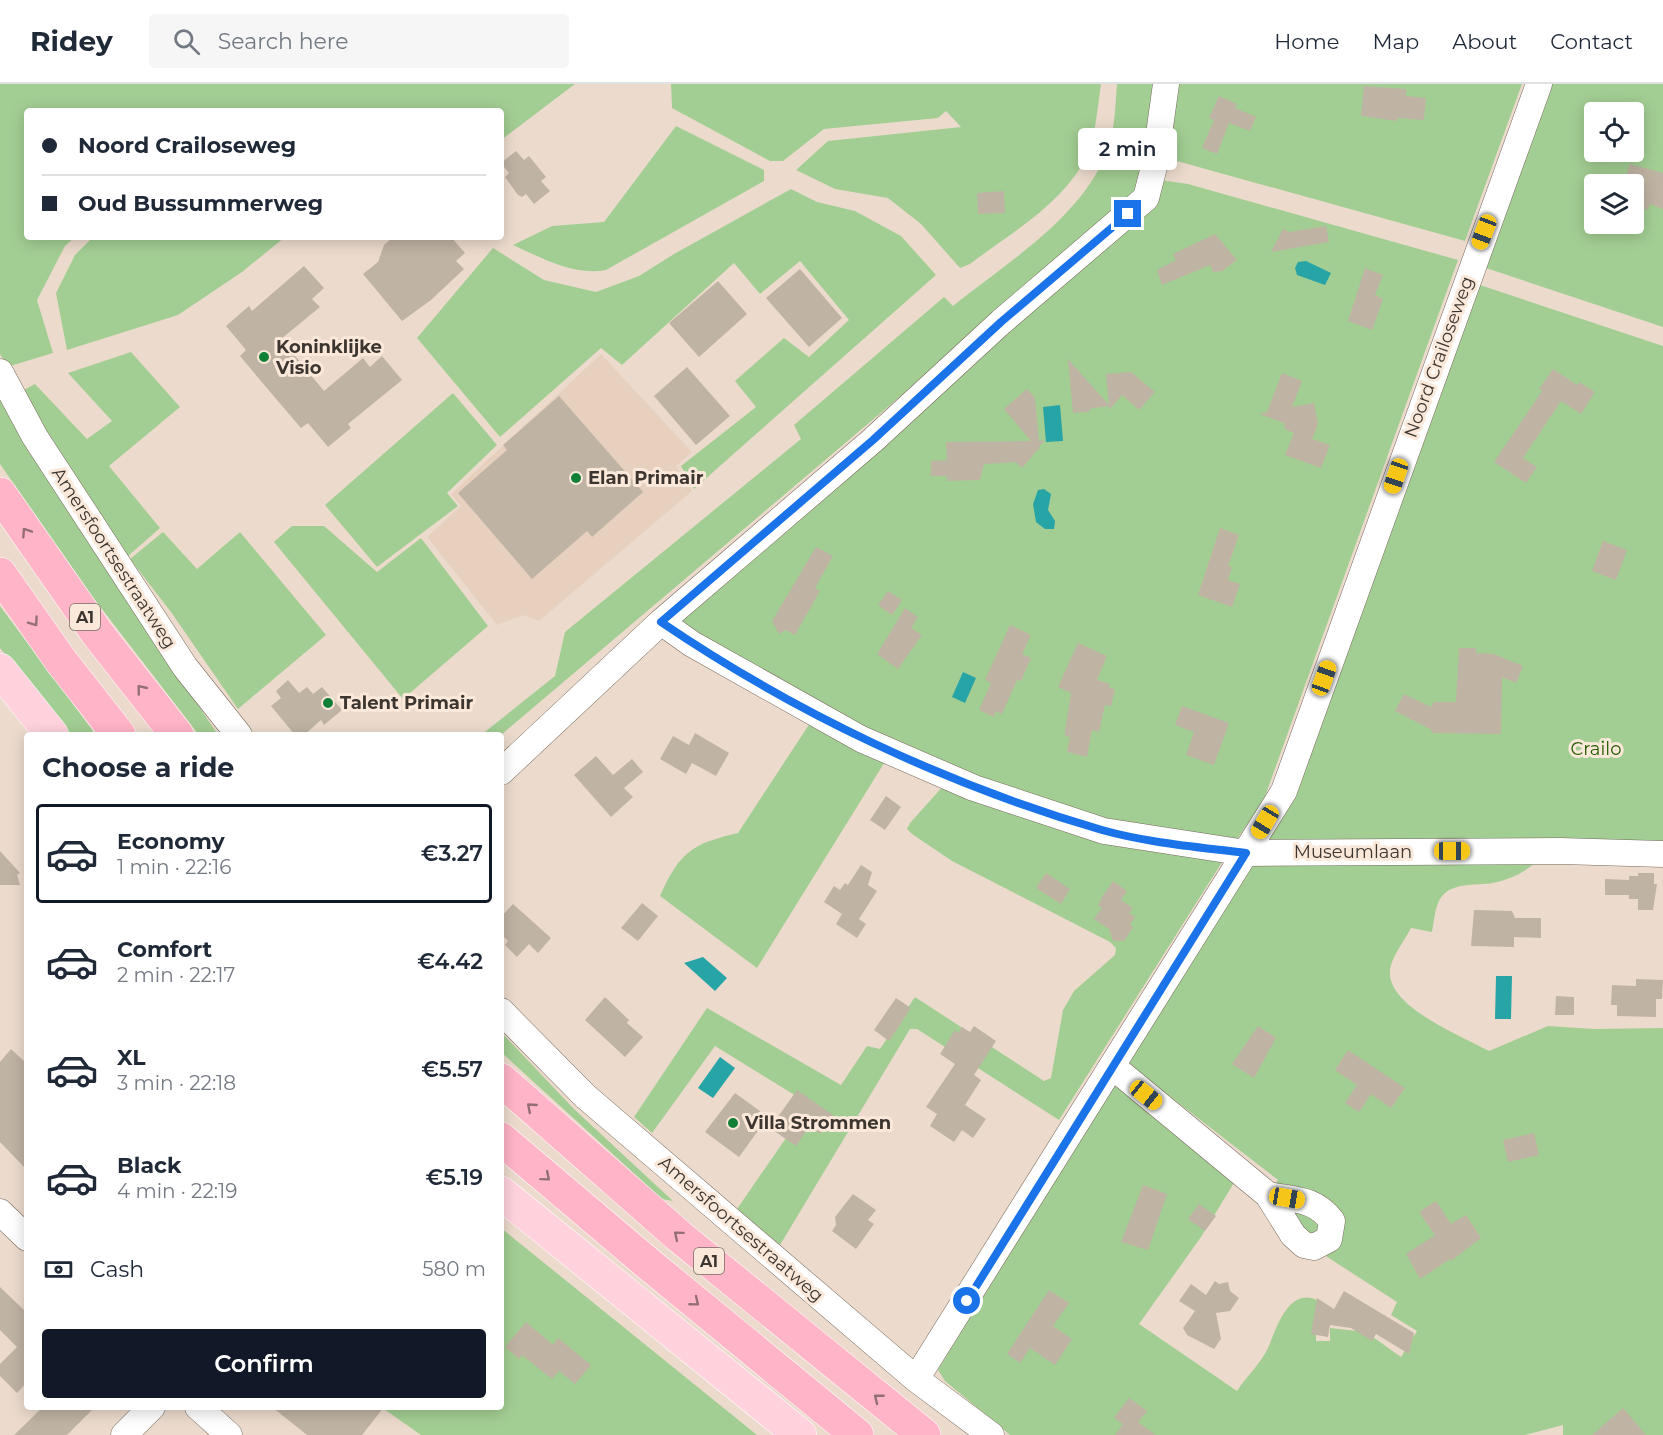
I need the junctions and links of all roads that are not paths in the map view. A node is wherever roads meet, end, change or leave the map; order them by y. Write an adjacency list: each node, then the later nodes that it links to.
1 (1166, 84): 6 (street)
2 (1539, 84): 13 (street, Noord Crailoseweg)
3 (0, 372): 11 (street, Amersfoortsestraatweg)
4 (0, 494): 10 (highway, A1, one-way to 4)
5 (0, 574): 9 (highway, A1, one-way to 9)
6 (661, 622): 12 (street); 13 (street, Museumlaan)
7 (0, 670): 8 (main road)
8 (50, 732)
9 (117, 732)
10 (175, 732)
11 (237, 732)
12 (504, 769)
13 (1246, 853): 14 (street, Museumlaan); 16 (street, Noord Crailoseweg)
14 (1663, 854)
15 (504, 1014): 23 (street, Amersfoortsestraatweg)
16 (1112, 1066): 19 (street); 23 (street, Noord Crailoseweg)
17 (504, 1083): 30 (highway, A1, one-way to 17)
18 (504, 1142): 29 (highway, A1, one-way to 29)
19 (1268, 1195)
20 (504, 1196): 28 (main road)
21 (0, 1212): 22 (street)
22 (24, 1235)
23 (916, 1379): 31 (street, Amersfoortsestraatweg)
24 (149, 1410): 26 (street)
25 (201, 1410): 27 (street)
26 (124, 1435)
27 (229, 1435)
28 (800, 1435)
29 (857, 1435)
30 (924, 1435)
31 (991, 1435)

